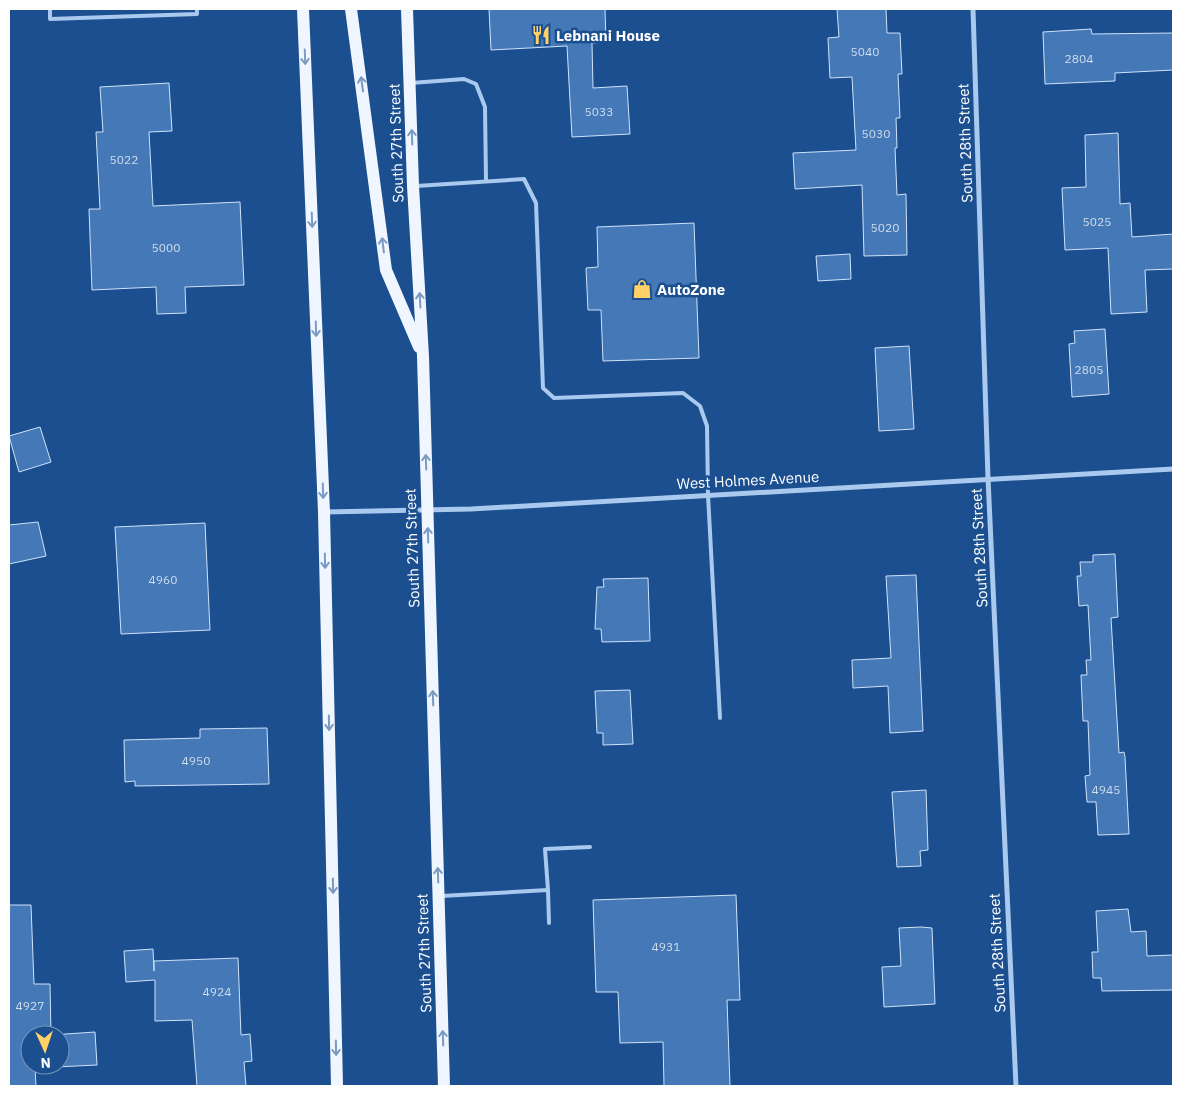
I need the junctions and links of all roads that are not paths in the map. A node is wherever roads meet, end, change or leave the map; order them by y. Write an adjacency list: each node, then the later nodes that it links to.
1 (50, 9): 2 (lane)
2 (197, 9)
3 (303, 9): 15 (main road, one-way to 15)
4 (351, 9): 10 (main road, one-way to 4)
5 (407, 9): 7 (main road, South 27th Street)
6 (973, 9): 12 (street, South 28th Street)
7 (410, 82): 8 (lane); 9 (main road, South 27th Street, one-way to 7)
8 (486, 181): 9 (lane); 13 (lane)
9 (413, 186): 10 (main road, South 27th Street, one-way to 9)
10 (423, 356): 14 (main road, South 27th Street, one-way to 10)
11 (1173, 469): 12 (street, West Holmes Avenue)
12 (988, 478): 13 (street, West Holmes Avenue); 23 (street, South 28th Street)
13 (708, 496): 14 (street, West Holmes Avenue); 16 (lane)
14 (427, 511): 15 (street, West Holmes Avenue); 19 (main road, South 27th Street, one-way to 14)
15 (324, 512): 21 (main road, one-way to 21)
16 (720, 718)
17 (590, 847): 18 (lane)
18 (548, 890): 19 (lane); 20 (lane)
19 (439, 897): 22 (main road, South 27th Street, one-way to 19)
20 (549, 923)
21 (337, 1086)
22 (444, 1086)
23 (1016, 1086)

